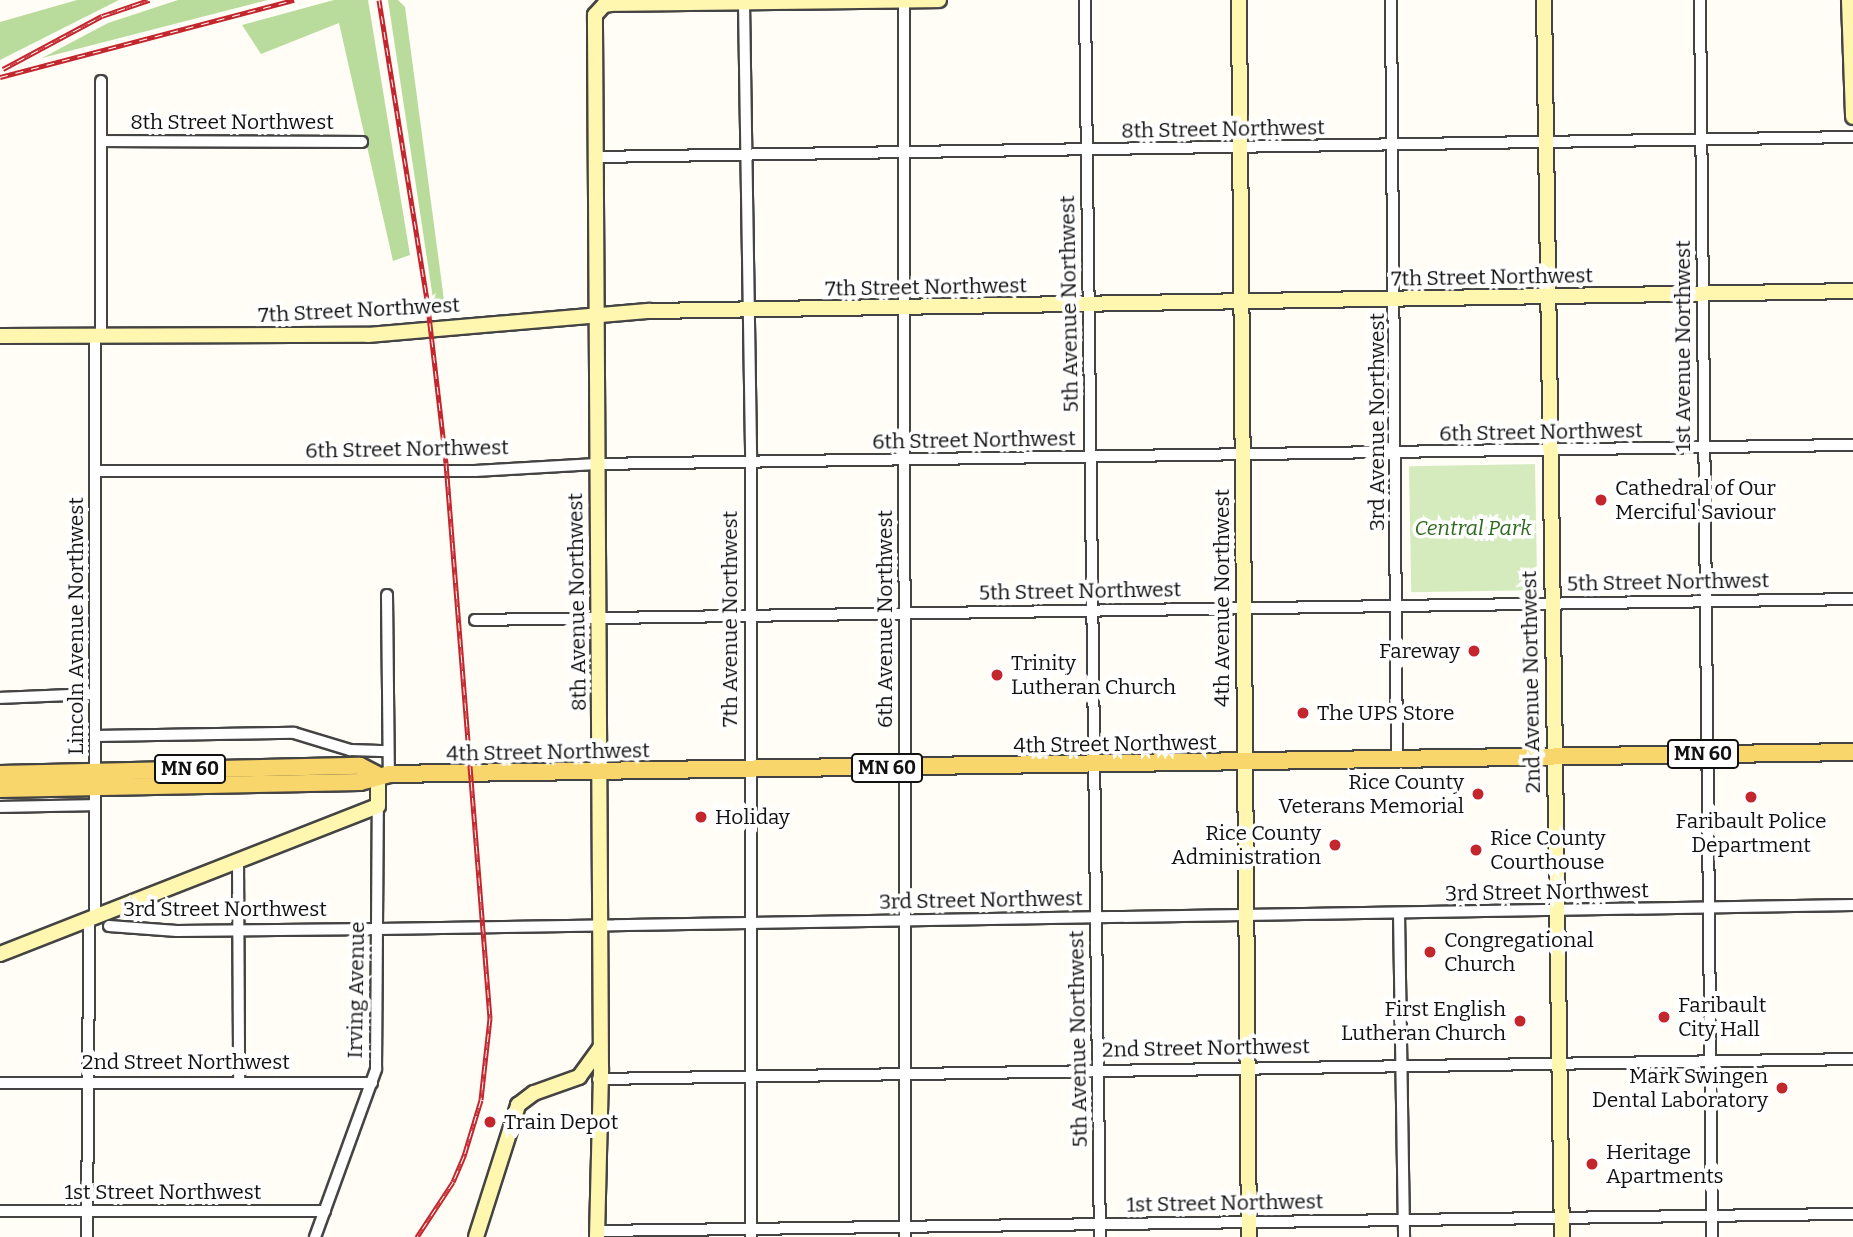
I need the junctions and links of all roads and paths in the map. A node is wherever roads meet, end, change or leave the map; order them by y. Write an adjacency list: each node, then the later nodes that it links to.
1 (939, 0): 9 (street)
2 (1085, 0): 19 (street, 5th Avenue Northwest)
3 (1239, 0): 18 (street, 4th Avenue Northwest)
4 (1391, 0): 17 (street, 3rd Avenue Northwest)
5 (1544, 0): 15 (street, 2nd Avenue Northwest)
6 (1700, 0): 13 (street, 1st Avenue Northwest)
7 (1849, 0): 11 (street)
8 (744, 1): 9 (street); 21 (street, 7th Avenue Northwest); 22 (street, 8th Avenue Northwest)
9 (904, 1): 20 (street, 6th Avenue Northwest)
10 (101, 81): 14 (street, Lincoln Avenue Northwest)
11 (1853, 117)
12 (1853, 137): 13 (street, 8th Street Northwest)
13 (1701, 140): 15 (street, 8th Street Northwest); 25 (street, 1st Avenue Northwest)
14 (101, 141): 16 (street, 8th Street Northwest); 33 (street, Lincoln Avenue Northwest)
15 (1546, 141): 17 (street, 8th Street Northwest); 24 (street, 2nd Avenue Northwest)
16 (362, 142)
17 (1393, 145): 18 (street, 8th Street Northwest); 26 (street, 3rd Avenue Northwest)
18 (1240, 148): 19 (street, 8th Street Northwest); 27 (street, 4th Avenue Northwest)
19 (1086, 151): 20 (street, 8th Street Northwest); 28 (street, 5th Avenue Northwest)
20 (903, 154): 21 (street, 8th Street Northwest); 29 (street, 6th Avenue Northwest)
21 (748, 157): 22 (street, 8th Street Northwest); 30 (street, 7th Avenue Northwest)
22 (595, 158): 31 (street, 8th Avenue Northwest)
23 (1853, 291): 25 (street, 7th Street Northwest)
24 (1548, 295): 25 (street, 7th Street Northwest); 26 (street, 7th Street Northwest); 36 (street, 2nd Avenue Northwest)
25 (1703, 295): 35 (street, 1st Avenue Northwest)
26 (1397, 300): 27 (street, 7th Street Northwest); 37 (street, 3rd Avenue Northwest)
27 (1242, 302): 28 (street, 7th Street Northwest); 38 (street, 4th Avenue Northwest)
28 (1089, 305): 29 (street, 7th Street Northwest); 39 (street, 5th Avenue Northwest)
29 (903, 308): 30 (street, 7th Street Northwest); 40 (street, 6th Avenue Northwest)
30 (750, 310): 31 (street, 7th Street Northwest); 41 (street, 7th Avenue Northwest)
31 (596, 314): 33 (street, 7th Street Northwest); 42 (street, 8th Avenue Northwest)
32 (0, 336): 33 (street, 7th Street Northwest)
33 (98, 336): 43 (street, Lincoln Avenue Northwest)
34 (1853, 445): 35 (street, 6th Street Northwest)
35 (1703, 447): 36 (street, 6th Street Northwest); 46 (street, 1st Avenue Northwest)
36 (1548, 452): 37 (street, 6th Street Northwest); 47 (street, 2nd Avenue Northwest)
37 (1396, 453): 38 (street, 6th Street Northwest); 48 (street, 3rd Avenue Northwest)
38 (1242, 455): 39 (street, 6th Street Northwest); 49 (street, 4th Avenue Northwest)
39 (1089, 458): 40 (street, 6th Street Northwest); 50 (street, 5th Avenue Northwest)
40 (904, 460): 41 (street, 6th Street Northwest); 51 (street, 6th Avenue Northwest)
41 (751, 462): 42 (street, 6th Street Northwest); 52 (street, 7th Avenue Northwest)
42 (596, 464): 43 (street, 6th Street Northwest); 53 (street, 8th Avenue Northwest)
43 (96, 471): 55 (street, Lincoln Avenue Northwest)
44 (387, 595): 58 (street, Irving Avenue)
45 (1853, 599): 46 (street, 5th Street Northwest)
46 (1705, 601): 47 (street, 5th Street Northwest); 60 (street, 1st Avenue Northwest)
47 (1550, 603): 48 (street, 5th Street Northwest); 61 (street, 2nd Avenue Northwest)
48 (1397, 606): 49 (street, 5th Street Northwest); 62 (street, 3rd Avenue Northwest)
49 (1242, 607): 50 (street, 5th Street Northwest); 63 (street, 4th Avenue Northwest)
50 (1092, 611): 51 (street, 5th Street Northwest); 64 (street, 5th Avenue Northwest)
51 (905, 613): 52 (street, 5th Street Northwest); 65 (street, 6th Avenue Northwest)
52 (751, 616): 53 (street, 5th Street Northwest); 66 (street, 7th Avenue Northwest)
53 (598, 618): 54 (street, 5th Street Northwest); 67 (street, 8th Avenue Northwest)
54 (475, 620)
55 (95, 694): 56 (street); 57 (street, Lincoln Avenue Northwest)
56 (0, 698)
57 (95, 736): 58 (street); 70 (street, Lincoln Avenue Northwest)
58 (388, 751): 69 (street, Irving Avenue)
59 (1853, 752): 60 (main road, 4th Street Northwest / MN 60)
60 (1704, 754): 61 (main road, 4th Street Northwest / MN 60); 77 (street, 1st Avenue Northwest)
61 (1553, 757): 62 (main road, 4th Street Northwest / MN 60); 78 (street, 2nd Avenue Northwest)
62 (1397, 759): 63 (main road, 4th Street Northwest / MN 60)
63 (1245, 762): 64 (main road, 4th Street Northwest / MN 60); 80 (street, 4th Avenue Northwest)
64 (1093, 765): 65 (main road, 4th Street Northwest / MN 60); 82 (street, 5th Avenue Northwest)
65 (905, 768): 66 (main road, 4th Street Northwest / MN 60); 83 (street, 6th Avenue Northwest)
66 (752, 769): 67 (main road, 4th Street Northwest / MN 60); 84 (street, 7th Avenue Northwest)
67 (599, 772): 69 (main road, 4th Street Northwest / MN 60); 85 (street, 8th Avenue Northwest)
68 (0, 774): 70 (main road, MN 60)
69 (383, 775): 70 (main road, MN 60); 73 (street, Irving Avenue)
70 (96, 780): 71 (main road, MN 60); 72 (street, Lincoln Avenue Northwest)
71 (0, 789)
72 (95, 805): 74 (street); 81 (street, Lincoln Avenue Northwest)
73 (378, 806): 75 (street); 87 (street, Irving Avenue)
74 (0, 807)
75 (238, 861): 81 (street); 88 (street)
76 (1853, 905): 77 (street, 3rd Street Northwest)
77 (1708, 908): 78 (street, 3rd Street Northwest); 92 (street, 1st Avenue Northwest)
78 (1556, 912): 79 (street, 3rd Street Northwest); 93 (street, 2nd Avenue Northwest)
79 (1399, 913): 80 (street, 3rd Street Northwest); 94 (street)
80 (1247, 916): 82 (street, 3rd Street Northwest); 95 (street, 4th Avenue Northwest)
81 (92, 917): 89 (street); 102 (street, Lincoln Avenue Northwest)
82 (1096, 918): 83 (street, 3rd Street Northwest); 96 (street, 5th Avenue Northwest)
83 (906, 920): 84 (street, 3rd Street Northwest); 97 (street, 6th Avenue Northwest)
84 (753, 922): 85 (street, 3rd Street Northwest); 98 (street, 7th Avenue Northwest)
85 (600, 925): 87 (street, 3rd Street Northwest); 90 (street, 8th Avenue Northwest)
86 (110, 926): 88 (street, 3rd Street Northwest)
87 (378, 929): 88 (street, 3rd Street Northwest); 103 (street, Irving Avenue)
88 (239, 930): 100 (street)
89 (0, 954)
90 (600, 1046): 99 (street, 8th Avenue Northwest); 104 (street)
91 (1853, 1059): 92 (street, 2nd Street Northwest)
92 (1710, 1060): 93 (street, 2nd Street Northwest); 108 (street, 1st Avenue Northwest)
93 (1557, 1062): 94 (street, 2nd Street Northwest); 111 (street, 2nd Avenue Northwest)
94 (1401, 1065): 95 (street, 2nd Street Northwest); 110 (street)
95 (1248, 1069): 96 (street, 2nd Street Northwest); 113 (street, 4th Avenue Northwest)
96 (1097, 1070): 97 (street, 2nd Street Northwest); 112 (street, 5th Avenue Northwest)
97 (907, 1076): 98 (street, 2nd Street Northwest); 114 (street, 6th Avenue Northwest)
98 (753, 1078): 99 (street, 2nd Street Northwest); 115 (street, 7th Avenue Northwest)
99 (598, 1079): 104 (street, 2nd Street Northwest); 116 (street, 8th Avenue Northwest)
100 (239, 1082): 102 (street, 2nd Street Northwest); 103 (street, 2nd Street Northwest)
101 (0, 1083): 102 (street, 2nd Street Northwest)
102 (87, 1083): 106 (street, Lincoln Avenue Northwest)
103 (372, 1083): 107 (street, Irving Avenue)
104 (561, 1085): 119 (street)
105 (0, 1211): 106 (street, 1st Street Northwest)
106 (87, 1211): 107 (street, 1st Street Northwest); 117 (street, Lincoln Avenue Northwest)
107 (325, 1211): 118 (street, Irving Avenue)
108 (1713, 1213): 109 (street, 1st Street Northwest); 111 (street, 1st Street Northwest); 123 (street, 1st Avenue Northwest)
109 (1853, 1214)
110 (1403, 1219): 111 (street, 1st Street Northwest); 113 (street, 1st Street Northwest); 121 (street)
111 (1562, 1219): 122 (street, 2nd Avenue Northwest)
112 (1100, 1224): 113 (street, 1st Street Northwest); 114 (street, 1st Street Northwest); 120 (street, 5th Avenue Northwest)
113 (1249, 1230)
114 (905, 1232): 115 (street, 1st Street Northwest)
115 (751, 1233): 116 (street, 1st Street Northwest)
116 (597, 1234)
117 (87, 1237)
118 (315, 1237)
119 (475, 1237)
120 (1100, 1237)
121 (1404, 1237)
122 (1562, 1237)
123 (1712, 1237)

